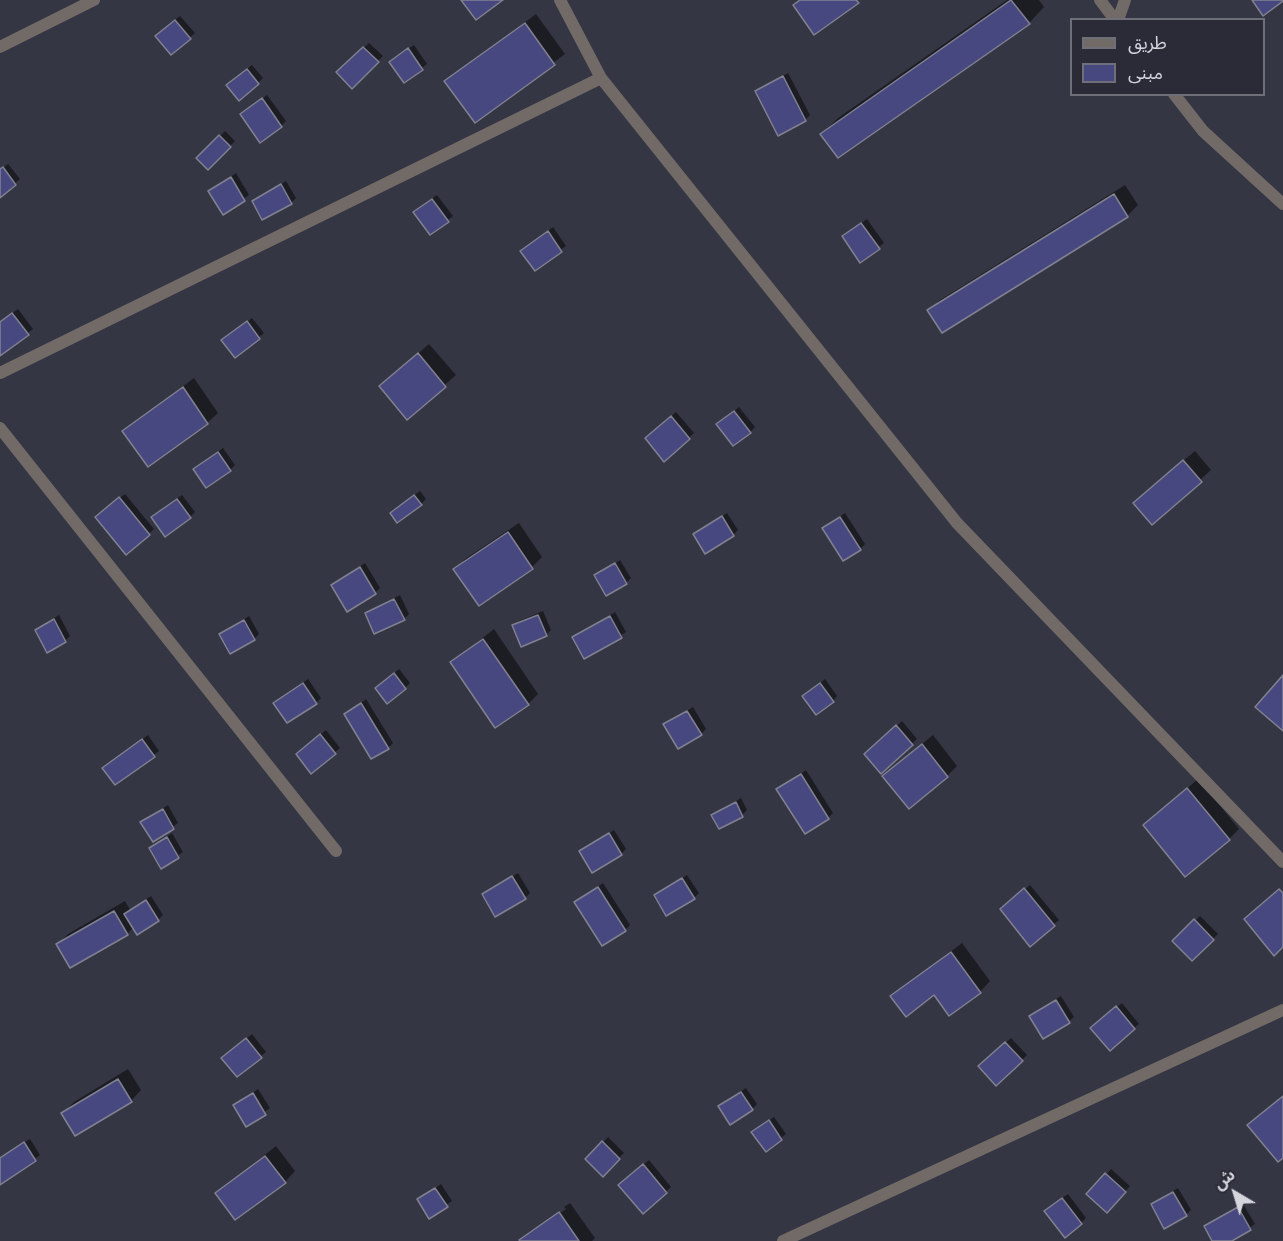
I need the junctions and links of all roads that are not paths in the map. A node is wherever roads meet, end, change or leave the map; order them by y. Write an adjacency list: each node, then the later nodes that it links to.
1 (94, 0): 7 (street)
2 (560, 0): 8 (street)
3 (1100, 0): 5 (street)
4 (1125, 0): 6 (street)
5 (1115, 18)
6 (1118, 18)
7 (0, 47)
8 (601, 78): 11 (street); 14 (street)
9 (1176, 96): 10 (street)
10 (1283, 204)
11 (0, 373)
12 (0, 428): 13 (street)
13 (336, 851)
14 (1283, 862)
15 (1283, 1010): 16 (street)
16 (783, 1241)

